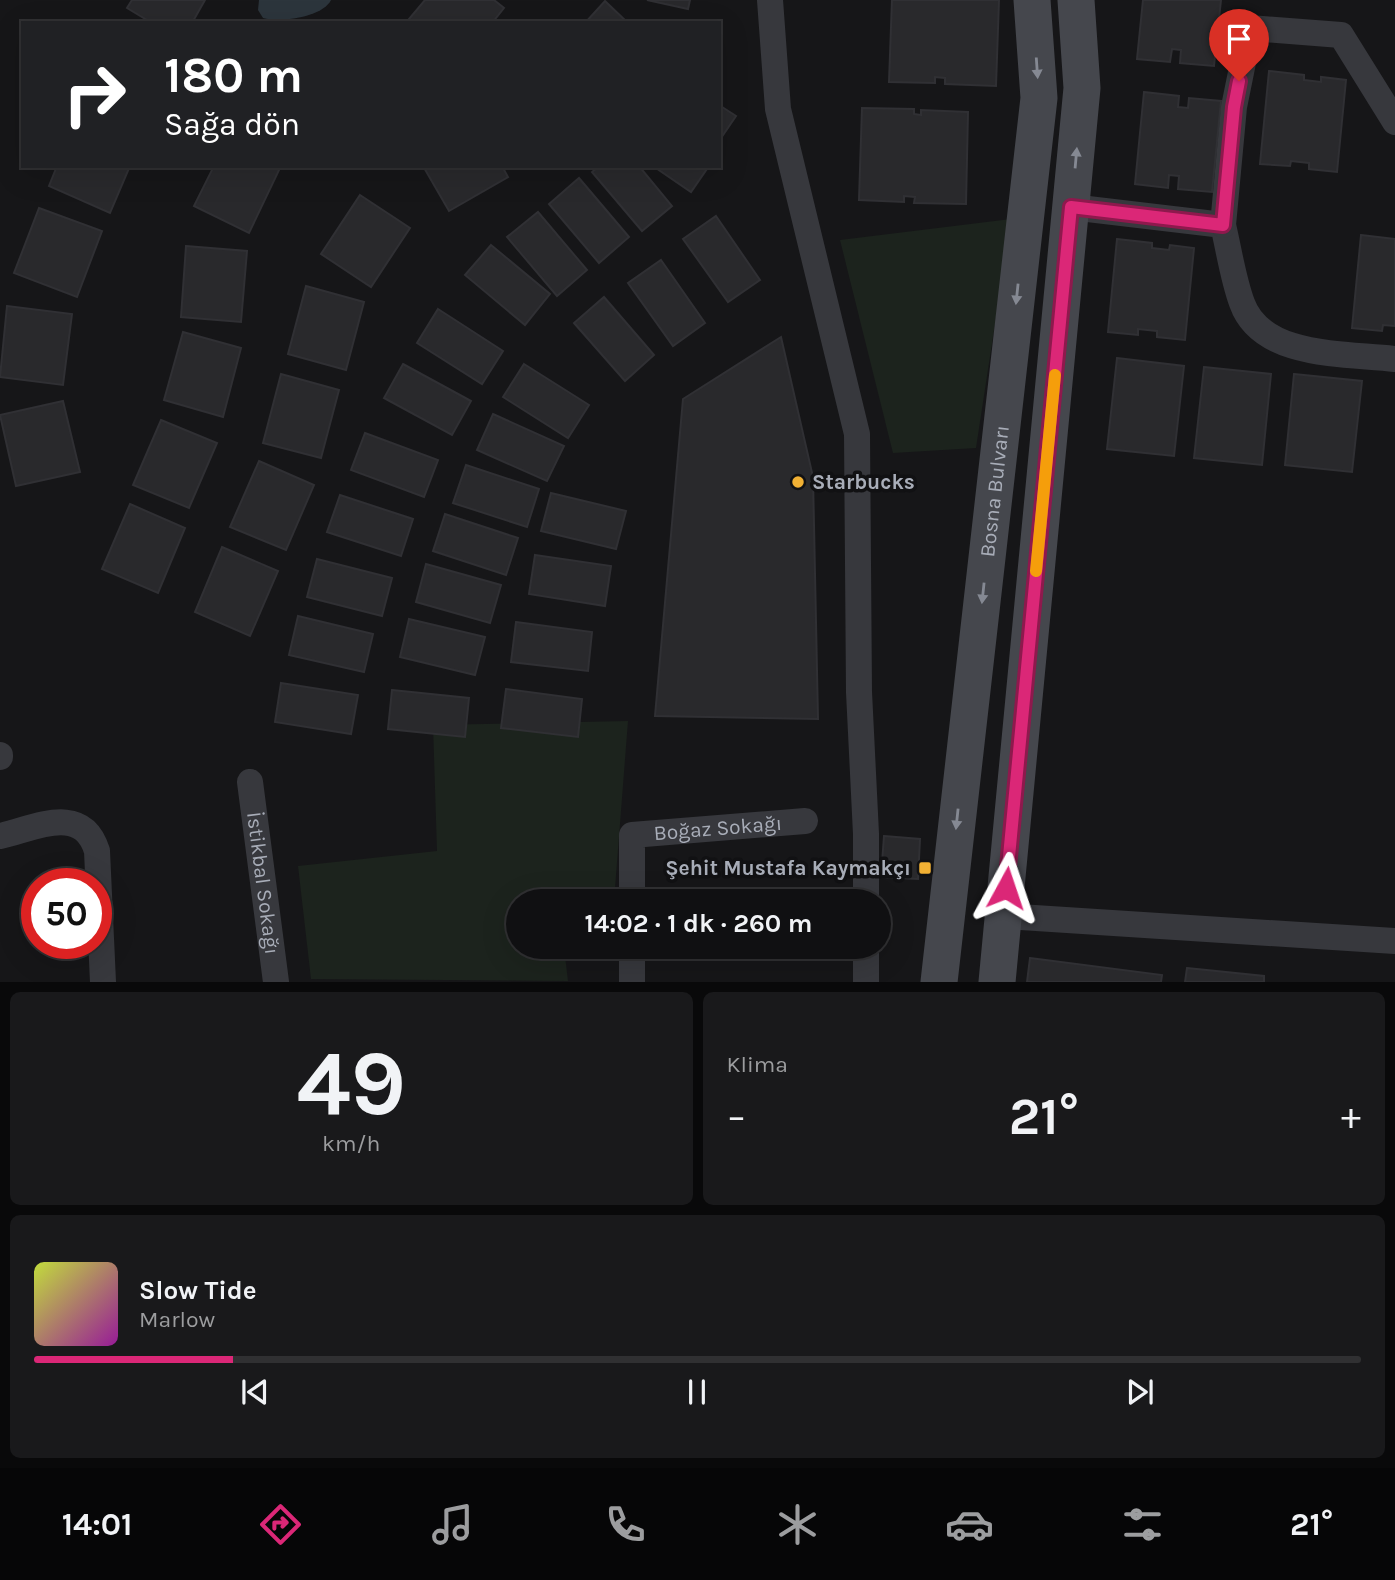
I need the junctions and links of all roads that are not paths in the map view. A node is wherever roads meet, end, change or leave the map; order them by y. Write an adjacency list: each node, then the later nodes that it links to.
1 (770, 0): 12 (street)
2 (1032, 0): 21 (main road, Bosna Bulvarı, one-way to 21)
3 (1076, 0): 5 (main road, one-way to 3)
4 (1395, 122): 6 (street)
5 (1071, 207): 6 (street); 13 (main road)
6 (1223, 225): 7 (street)
7 (1395, 359)
8 (250, 782): 18 (street, İstikbal Sokağı)
9 (805, 821): 11 (street, Boğaz Sokağı)
10 (0, 836): 17 (street)
11 (632, 889)
12 (866, 889)
13 (1003, 916): 14 (street); 22 (main road)
14 (1395, 941)
15 (632, 959): 19 (street)
16 (866, 959): 20 (street)
17 (103, 982)
18 (276, 982)
19 (632, 982)
20 (866, 982)
21 (939, 982)
22 (997, 982)

